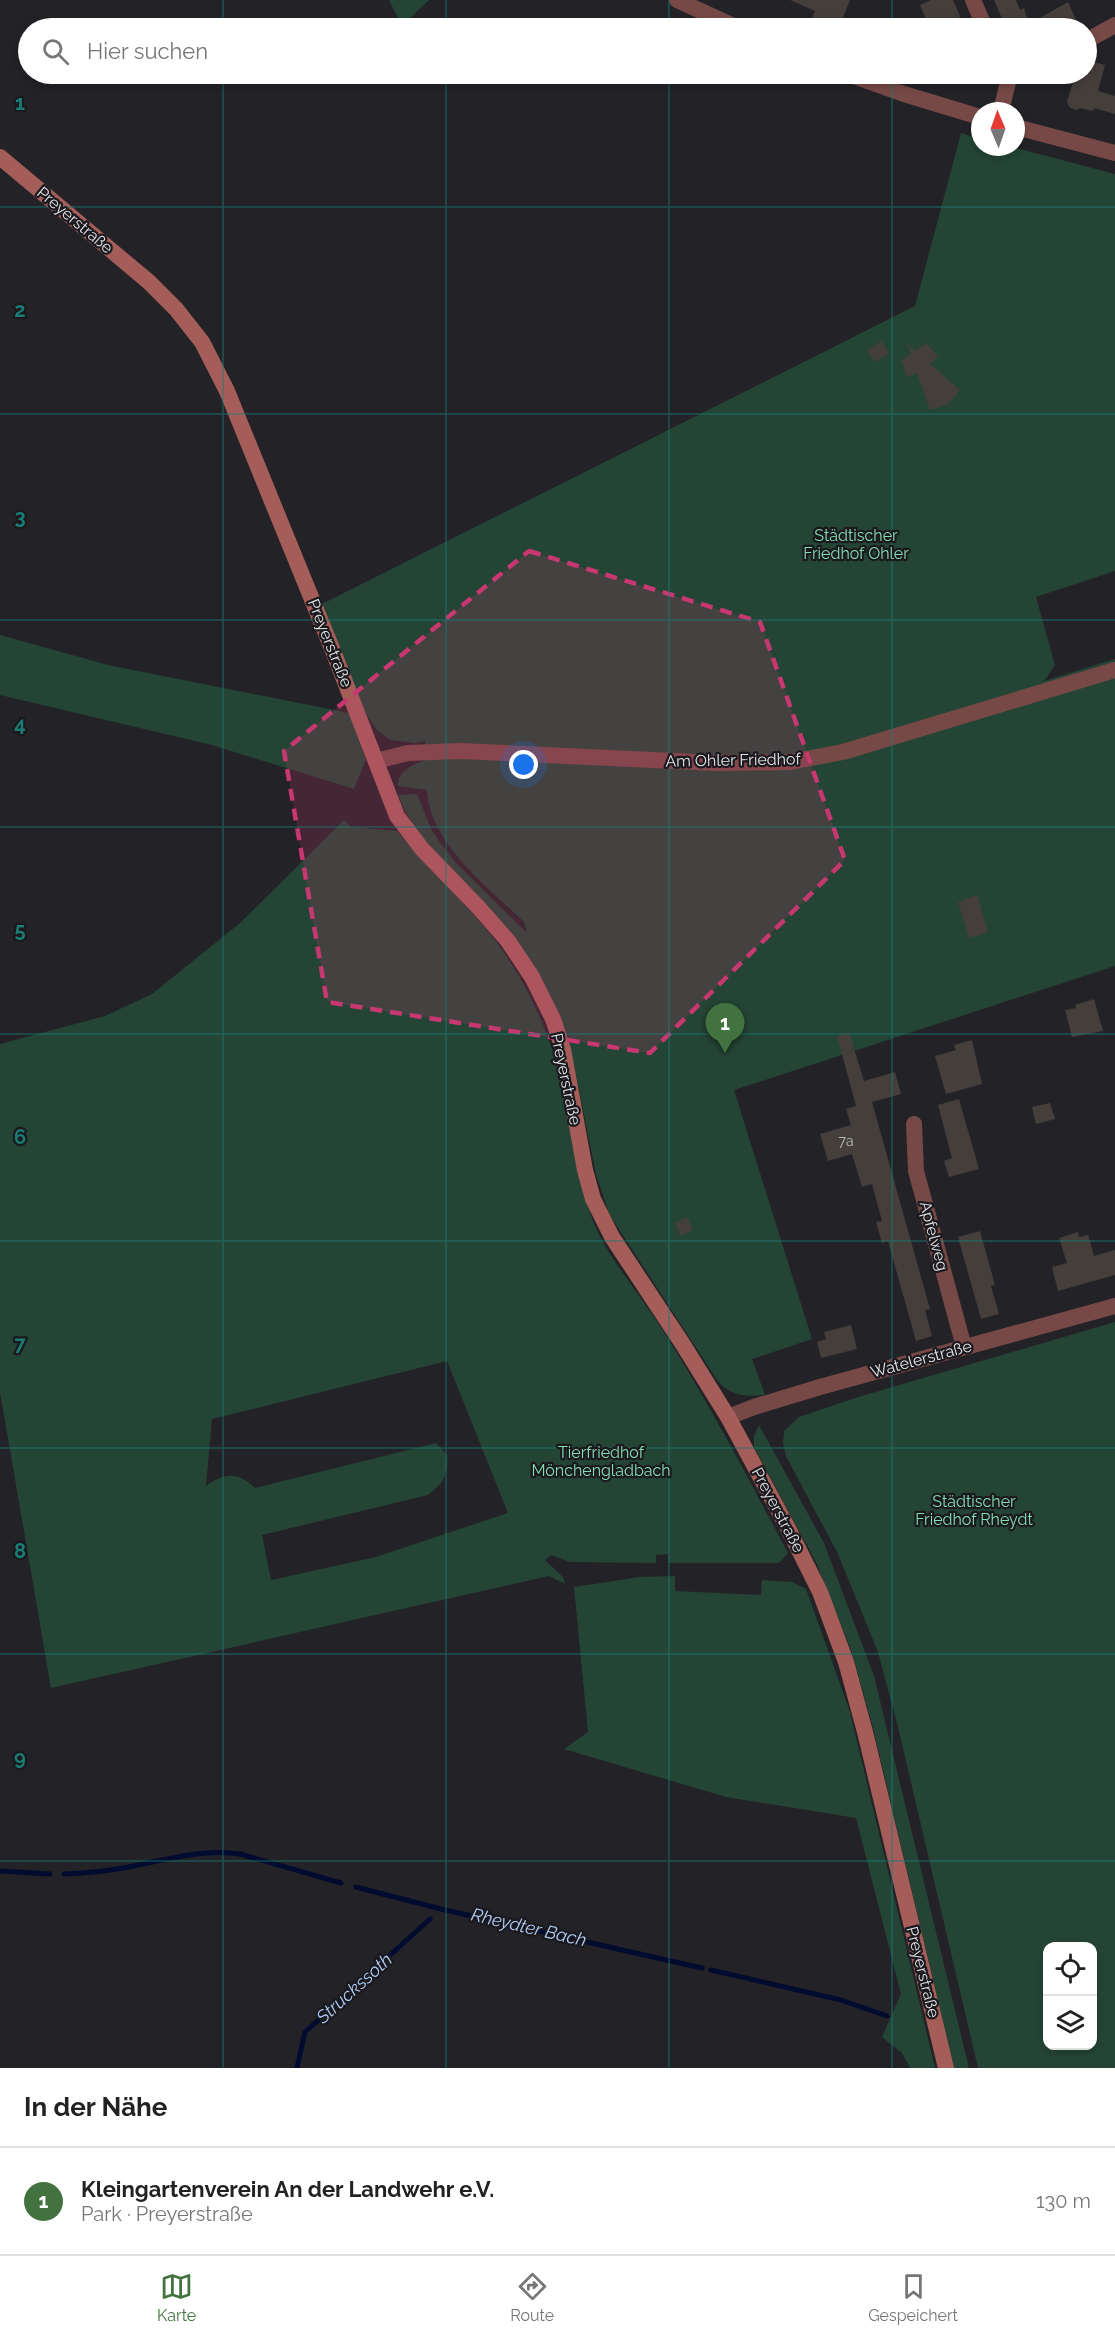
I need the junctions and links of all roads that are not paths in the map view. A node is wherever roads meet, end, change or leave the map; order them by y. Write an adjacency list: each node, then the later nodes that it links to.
1 (677, 0): 3 (street)
2 (973, 0): 4 (street)
3 (716, 18)
4 (981, 18)
5 (1115, 25): 6 (street)
6 (1097, 35)
7 (876, 84): 10 (street)
8 (1008, 84): 9 (street)
9 (1003, 102)
10 (971, 114)
11 (1025, 130): 12 (street)
12 (1115, 153)
13 (0, 157): 15 (main road, Preyerstraße)
14 (1115, 670): 15 (street, Am Ohler Friedhof)
15 (376, 761): 19 (main road, Preyerstraße)
16 (914, 1124): 18 (street, Apfelweg)
17 (1115, 1306): 18 (street, Watelerstraße)
18 (964, 1347): 19 (street, Watelerstraße)
19 (728, 1418): 20 (main road, Preyerstraße)
20 (946, 2068)

